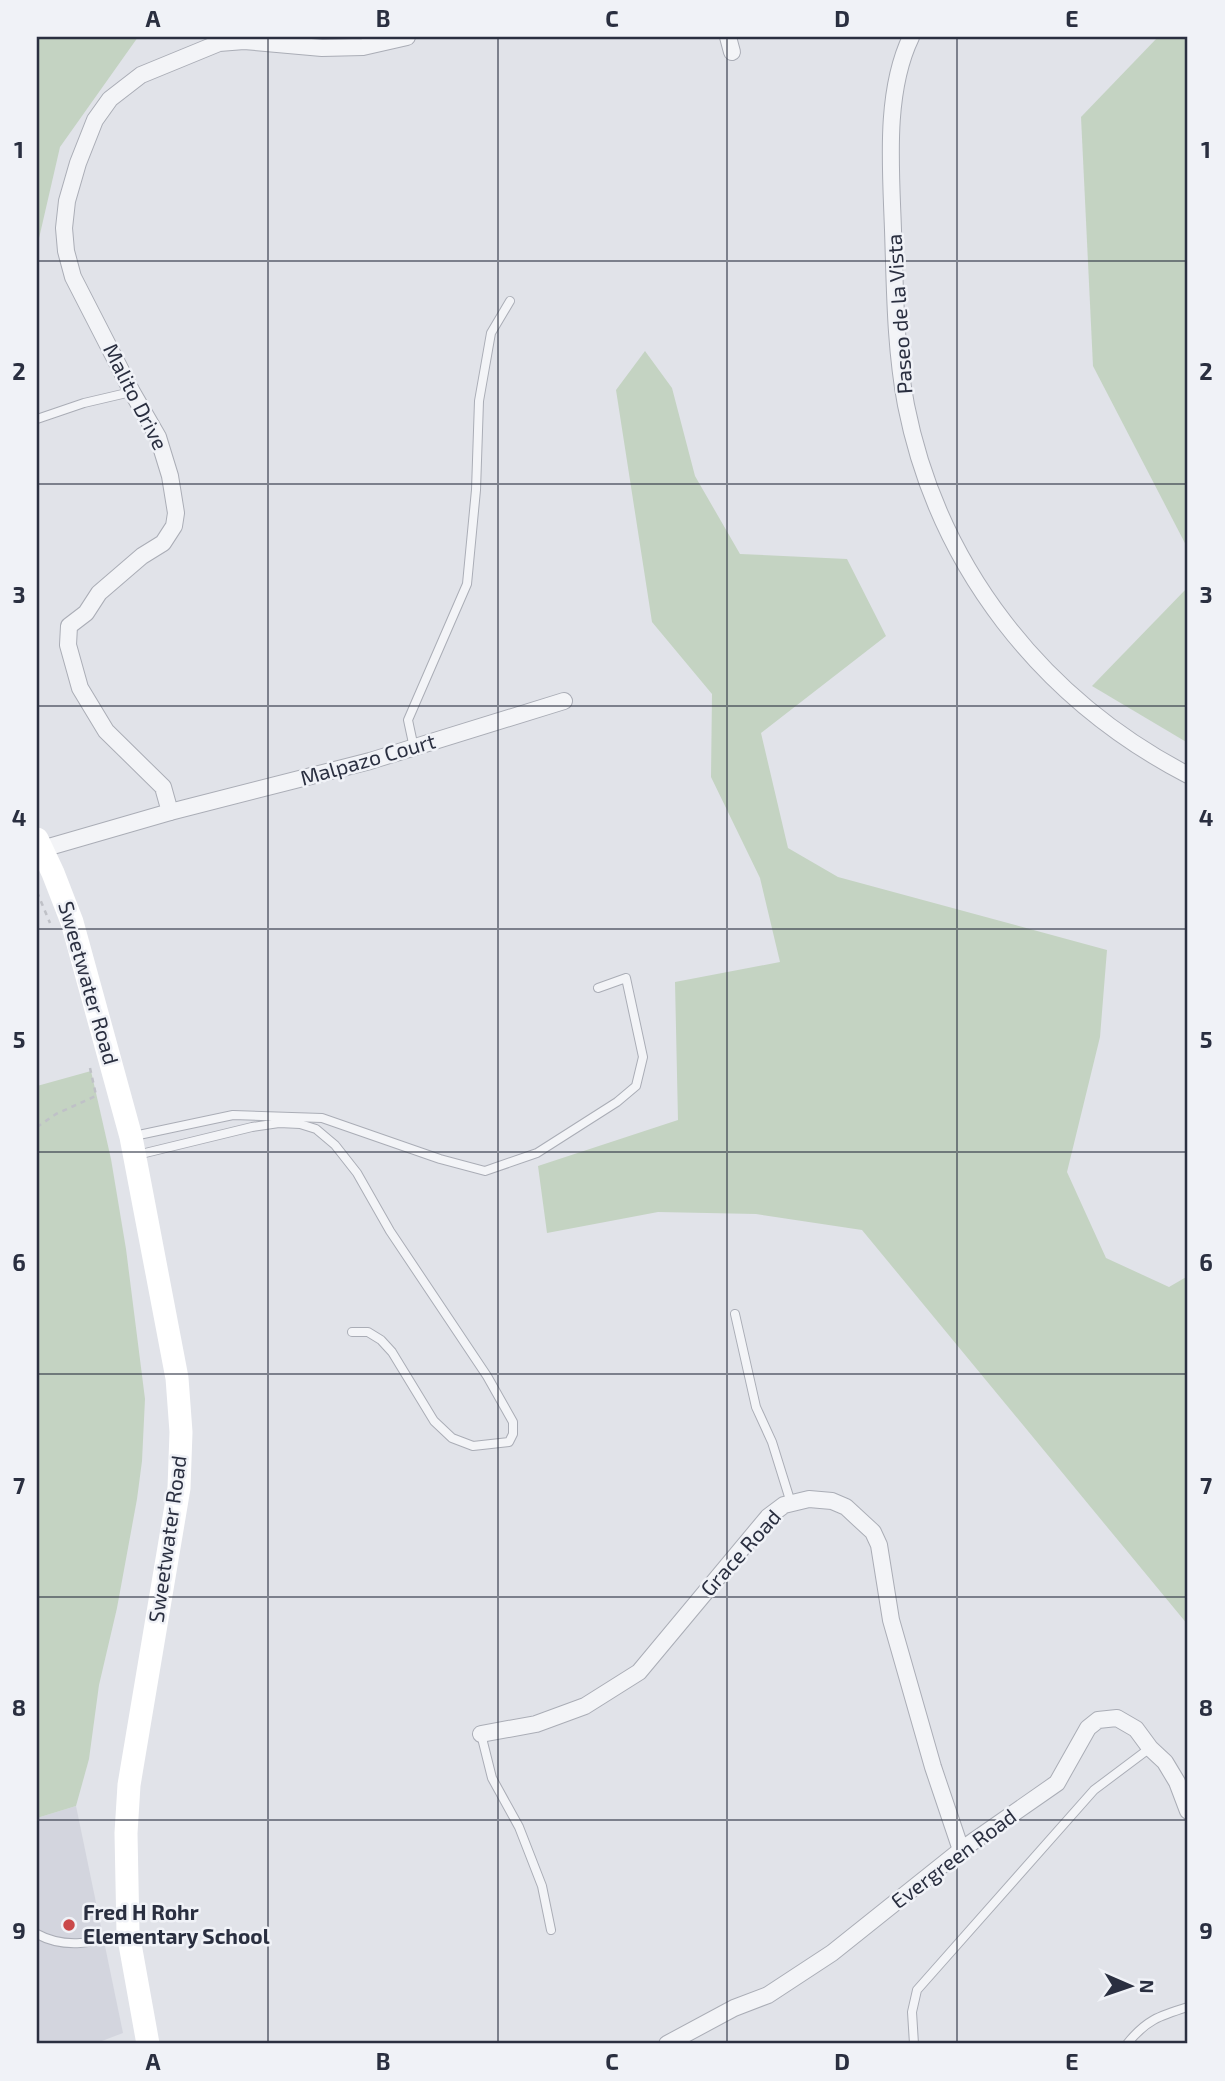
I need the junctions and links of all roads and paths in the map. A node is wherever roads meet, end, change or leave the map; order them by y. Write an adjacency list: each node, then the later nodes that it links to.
1 (407, 37): 4 (street, Malito Drive)
2 (911, 37): 8 (street, Paseo de la Vista)
3 (510, 301): 7 (lane)
4 (132, 392): 5 (lane); 9 (street, Malito Drive)
5 (37, 419)
6 (564, 701): 7 (street, Malpazo Court)
7 (414, 748): 9 (street, Malpazo Court)
8 (1188, 775)
9 (170, 813): 10 (street)
10 (40, 844): 14 (main road, Sweetwater Road)
11 (598, 988): 14 (lane)
12 (96, 1095): 13 (path)
13 (37, 1127)
14 (133, 1146): 16 (lane); 23 (main road, Sweetwater Road)
15 (735, 1314): 17 (lane)
16 (352, 1332)
17 (791, 1503): 18 (street, Grace Road); 21 (street, Grace Road)
18 (481, 1734): 22 (lane)
19 (1150, 1748): 20 (street, Evergreen Road); 21 (street, Evergreen Road); 28 (lane)
20 (1188, 1811)
21 (961, 1850): 27 (street, Evergreen Road)
22 (551, 1930)
23 (128, 1933): 24 (lane); 26 (main road, Sweetwater Road)
24 (37, 1934)
25 (1188, 2007): 29 (lane)
26 (148, 2044)
27 (667, 2044)
28 (914, 2044)
29 (1127, 2044)

